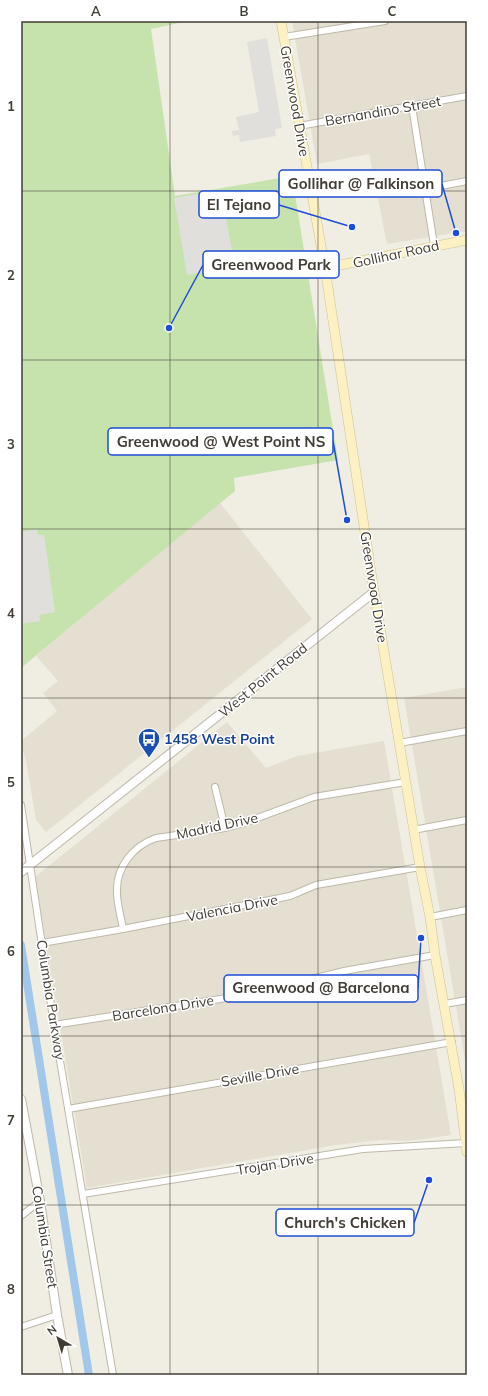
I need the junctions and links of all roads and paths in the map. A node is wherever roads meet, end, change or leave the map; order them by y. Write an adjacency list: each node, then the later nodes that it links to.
1 (281, 21): 3 (main road, Greenwood Drive)
2 (385, 21): 3 (street)
3 (284, 38): 6 (main road, Greenwood Drive)
4 (467, 96): 5 (street, Bernandino Street)
5 (412, 106): 6 (street, Bernandino Street); 8 (street)
6 (299, 126): 11 (main road, Greenwood Drive)
7 (467, 181): 8 (street)
8 (425, 188): 10 (street)
9 (467, 240): 10 (main road, Gollihar Road)
10 (434, 245): 11 (main road, Gollihar Road)
11 (325, 268): 12 (main road, Greenwood Drive)
12 (374, 592): 14 (main road, Greenwood Drive); 21 (street, West Point Road)
13 (467, 731): 14 (street)
14 (399, 743): 15 (main road, Greenwood Drive)
15 (406, 782): 19 (street, Madrid Drive); 20 (main road, Greenwood Drive)
16 (215, 787): 19 (street)
17 (21, 805): 21 (street, Columbia Parkway)
18 (467, 820): 20 (street)
19 (224, 828): 26 (street, Madrid Drive)
20 (413, 830): 22 (main road, Greenwood Drive)
21 (30, 865): 23 (street, West Point Road); 27 (street, Columbia Parkway)
22 (420, 867): 25 (main road, Greenwood Drive); 26 (street, Valencia Drive)
23 (22, 872)
24 (467, 910): 25 (street)
25 (430, 916): 28 (main road, Greenwood Drive)
26 (123, 930): 27 (street, Valencia Drive)
27 (42, 943): 31 (street, Columbia Parkway)
28 (435, 955): 30 (main road, Greenwood Drive); 31 (street, Barcelona Drive)
29 (467, 1000): 30 (street)
30 (445, 1004): 32 (main road, Greenwood Drive)
31 (54, 1025): 35 (street, Columbia Parkway)
32 (452, 1042): 33 (main road, Greenwood Drive); 35 (street, Seville Drive)
33 (463, 1088): 36 (main road, Greenwood Drive)
34 (21, 1099): 38 (street, Columbia Street)
35 (68, 1109): 37 (street, Columbia Parkway)
36 (466, 1146): 37 (street, Trojan Drive)
37 (83, 1194): 43 (street, Columbia Parkway)
38 (40, 1201): 39 (street); 40 (street, Columbia Street)
39 (21, 1216)
40 (57, 1315): 41 (street); 42 (street, Columbia Street)
41 (21, 1327)
42 (68, 1375)
43 (113, 1375)

